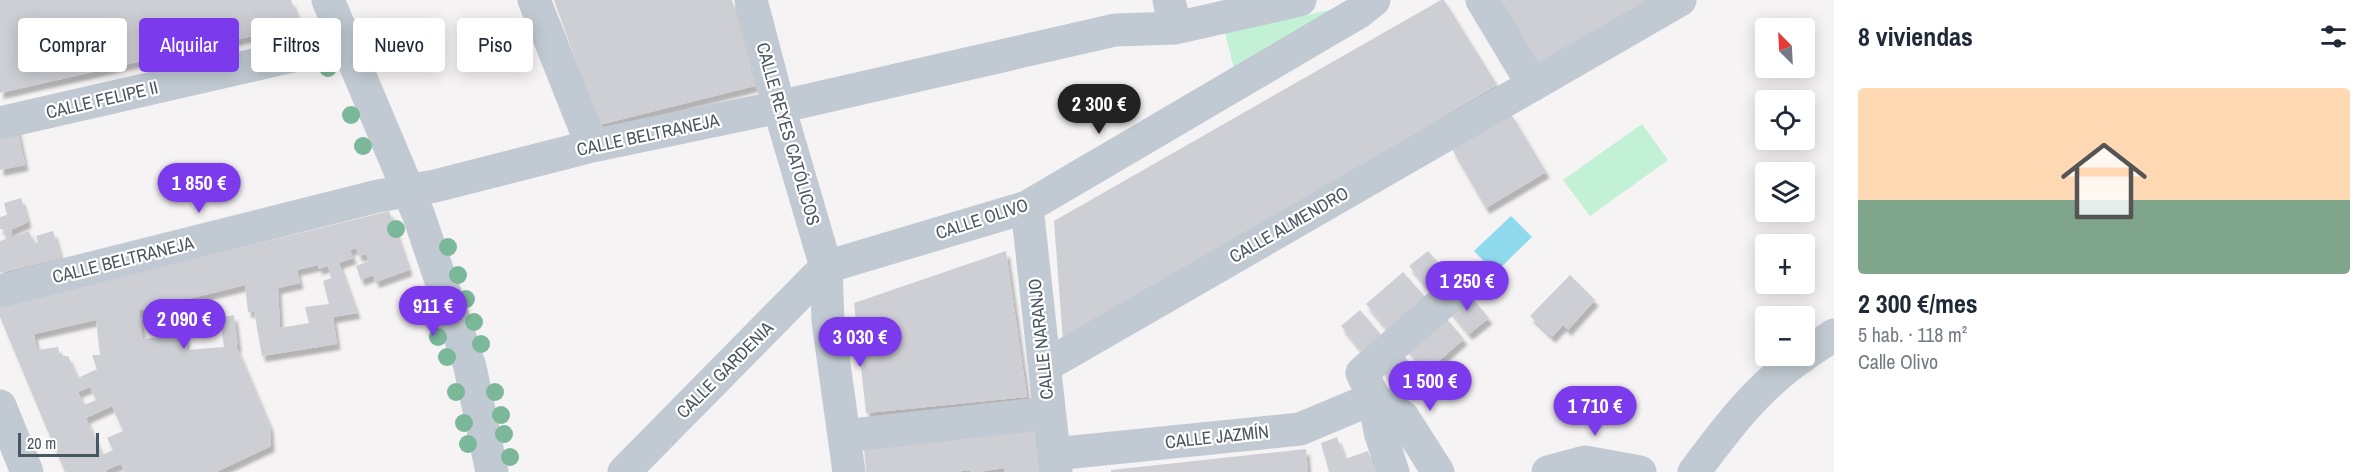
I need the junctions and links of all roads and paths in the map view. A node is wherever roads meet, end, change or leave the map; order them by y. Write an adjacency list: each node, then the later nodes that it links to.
1 (328, 0): 9 (street)
2 (534, 0): 13 (street)
3 (751, 0): 11 (street, CALLE REYES CATÓLICOS)
4 (1300, 0): 8 (street, CALLE BELTRANEJA)
5 (1374, 0): 15 (street, CALLE OLIVO)
6 (1482, 0): 10 (street)
7 (1680, 0): 10 (street, CALLE ALMENDRO)
8 (1172, 14): 11 (street, CALLE BELTRANEJA)
9 (345, 44): 12 (street, CALLE FELIPE II); 14 (street)
10 (1533, 85): 21 (street, CALLE ALMENDRO)
11 (779, 106): 13 (street, CALLE BELTRANEJA); 16 (street, CALLE REYES CATÓLICOS)
12 (0, 123)
13 (592, 146): 14 (street, CALLE BELTRANEJA)
14 (409, 191): 18 (street, CALLE BELTRANEJA); 29 (street)
15 (1027, 207): 16 (street, CALLE OLIVO); 21 (street, CALLE NARANJO)
16 (826, 267): 26 (street, CALLE REYES CATÓLICOS); 30 (street, CALLE GARDENIA)
17 (1458, 289): 23 (street)
18 (0, 291)
19 (1834, 335): 20 (street)
20 (1815, 348)
21 (1045, 366): 25 (street, CALLE NARANJO)
22 (1790, 366): 36 (street)
23 (1374, 399): 27 (street, CALLE JAZMÍN); 32 (street); 33 (street)
24 (0, 406): 28 (street)
25 (1049, 413): 26 (street); 27 (street, CALLE NARANJO)
26 (844, 436): 31 (street, CALLE REYES CATÓLICOS)
27 (1055, 463)
28 (27, 472)
29 (492, 472)
30 (624, 472)
31 (849, 472)
32 (1393, 472)
33 (1438, 472)
34 (1548, 472): 35 (street)
35 (1640, 472)
36 (1694, 472)

